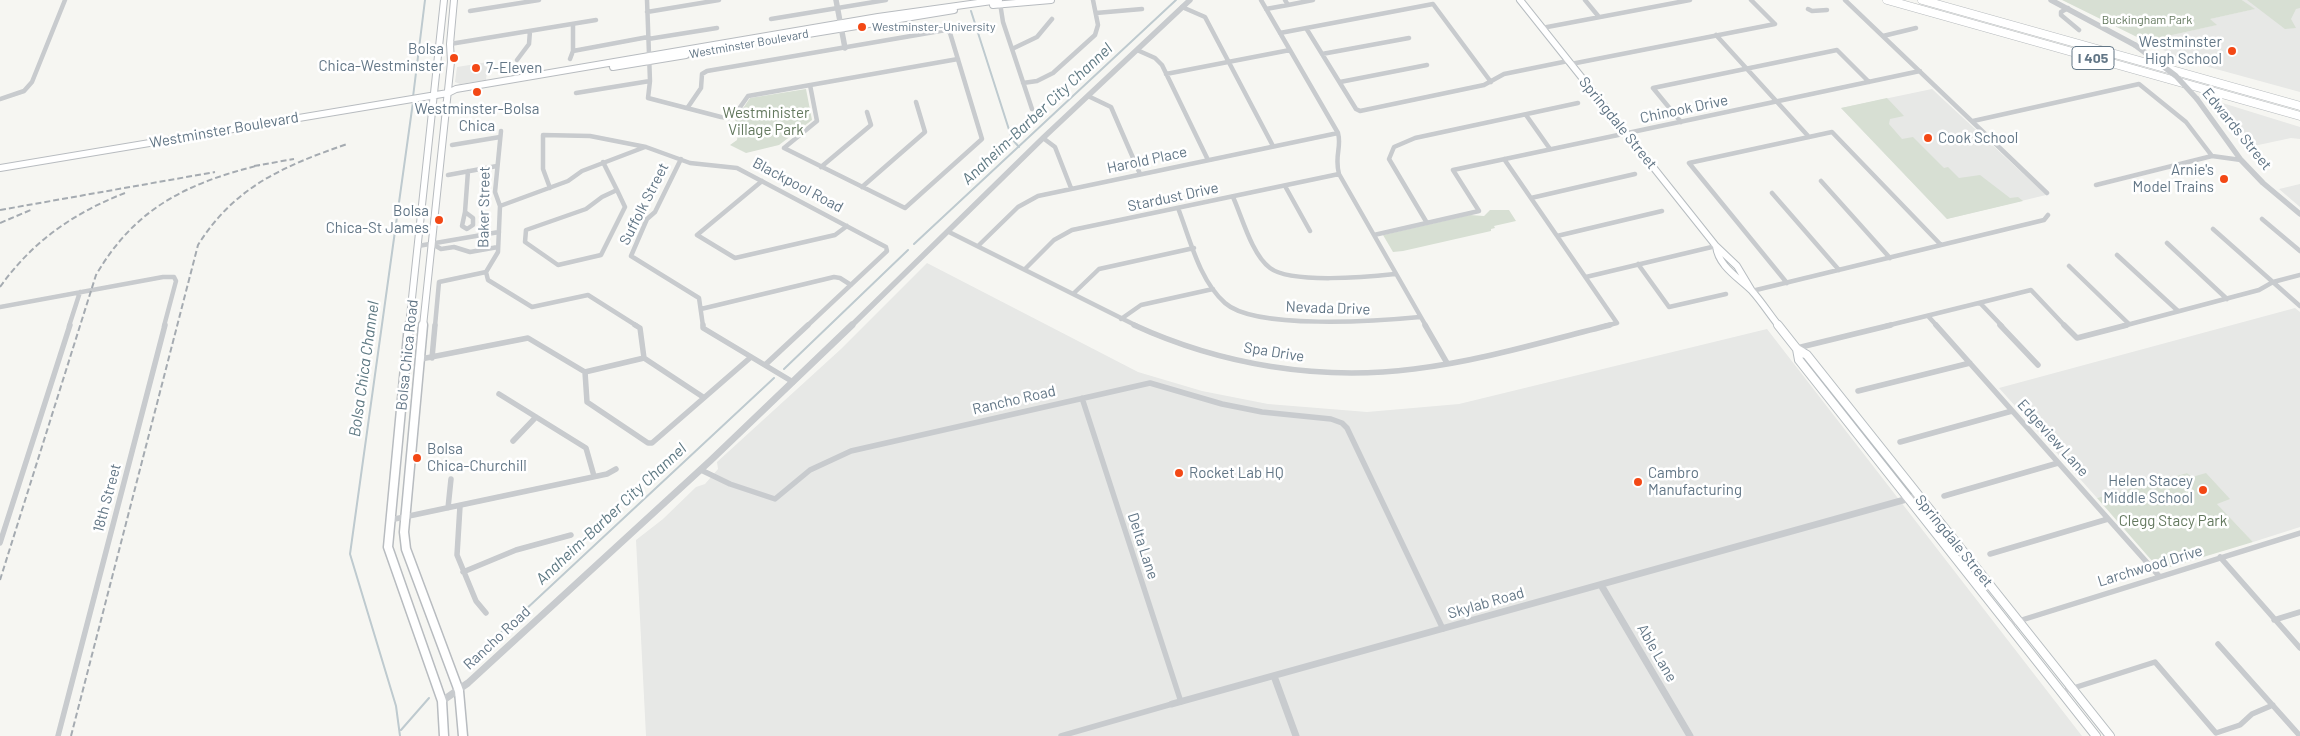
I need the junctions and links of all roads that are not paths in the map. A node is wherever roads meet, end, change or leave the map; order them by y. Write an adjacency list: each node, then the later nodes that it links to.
1 (65, 0): 83 (street)
2 (444, 0): 81 (main road, Bolsa Chica Road)
3 (454, 0): 55 (main road, Bolsa Chica Road)
4 (539, 0): 34 (street)
5 (647, 0): 35 (street)
6 (719, 0): 35 (street)
7 (836, 0): 28 (street)
8 (886, 0): 28 (street)
9 (1051, 0): 25 (main road, Westminster Boulevard)
10 (1093, 0): 36 (street)
11 (1190, 0): 27 (street, Rancho Road)
12 (1261, 0): 31 (street)
13 (1313, 0): 26 (street)
14 (1520, 0): 45 (main road, Springdale Street)
15 (1585, 0): 37 (street)
16 (1690, 0): 24 (street)
17 (1751, 0): 50 (street)
18 (1845, 0): 51 (street)
19 (1887, 0): 94 (highway, I 405)
20 (1902, 0): 92 (highway)
21 (1922, 0): 88 (highway)
22 (1936, 0): 85 (highway, I 405)
23 (2052, 0): 29 (street, Edwards Street)
24 (1681, 1): 37 (street)
25 (1000, 2): 42 (main road, Westminster Boulevard); 58 (street)
26 (1287, 2): 31 (street)
27 (1182, 7): 59 (street, Rancho Road); 67 (street)
28 (837, 8): 38 (street); 42 (street)
29 (2068, 8): 47 (street); 109 (street, Edwards Street, bridge)
30 (1142, 9): 36 (street)
31 (1266, 9): 49 (street)
32 (1808, 9): 33 (street)
33 (1827, 10)
34 (470, 11)
35 (647, 12): 52 (street)
36 (1096, 14): 77 (street)
37 (1599, 17): 45 (street)
38 (770, 19)
39 (1052, 19): 58 (street)
40 (596, 20): 41 (street)
41 (573, 24): 48 (street); 61 (street)
42 (841, 26): 57 (street); 63 (main road, Westminster Boulevard)
43 (717, 28): 52 (street)
44 (1306, 28): 49 (street); 62 (street); 75 (street)
45 (1542, 28): 68 (main road, Springdale Street)
46 (1916, 28): 51 (street)
47 (2079, 30)
48 (530, 31): 54 (street); 66 (street)
49 (1280, 33): 60 (street)
50 (1716, 36): 68 (street); 70 (street)
51 (1883, 36): 71 (street)
52 (648, 38): 61 (street); 63 (street)
53 (1409, 38): 62 (street)
54 (480, 39): 55 (street); 56 (street)
55 (450, 44): 79 (main road, Bolsa Chica Road)
56 (480, 48)
57 (845, 48): 65 (street); 89 (street)
58 (1012, 49): 77 (street)
59 (1137, 50): 72 (street); 82 (street, Rancho Road)
60 (1290, 50): 67 (street); 97 (street)
61 (573, 51): 64 (street)
62 (1322, 54): 74 (street)
63 (649, 58): 73 (street); 79 (main road, Westminster Boulevard)
64 (570, 59)
65 (958, 59): 78 (street); 123 (street)
66 (517, 60)
67 (1229, 62): 72 (street); 102 (street)
68 (1569, 62): 75 (street); 98 (main road, Springdale Street)
69 (1427, 65): 74 (street)
70 (1746, 69): 76 (street); 84 (street); 96 (street)
71 (1920, 71): 76 (street, Chinook Drive); 95 (street)
72 (1166, 74): 108 (street)
73 (650, 81): 80 (street); 89 (street)
74 (1340, 82): 75 (street)
75 (1491, 82)
76 (1869, 82): 84 (street, Chinook Drive)
77 (1023, 83): 90 (street)
78 (810, 85): 89 (street); 112 (street)
79 (448, 93): 81 (main road, Westminster Boulevard); 146 (main road, Bolsa Chica Road)
80 (576, 93)
81 (436, 95): 113 (main road, Westminster Boulevard); 148 (main road, Bolsa Chica Road)
82 (1088, 96): 100 (street, Rancho Road); 115 (street)
83 (0, 99)
84 (1776, 101): 96 (street, Chinook Drive); 99 (street)
85 (2300, 101)
86 (916, 102): 123 (street)
87 (1578, 103): 93 (street)
88 (2300, 106)
89 (688, 107)
90 (1032, 109)
91 (867, 112): 112 (street)
92 (2300, 112)
93 (1526, 115): 104 (street); 138 (street)
94 (2300, 116)
95 (1973, 121): 105 (street); 128 (street)
96 (1681, 122): 98 (street, Chinook Drive)
97 (1338, 133): 102 (street, Harold Place); 116 (street)
98 (1626, 133): 104 (street, Chinook Drive); 150 (main road, Springdale Street)
99 (1809, 137): 151 (street); 165 (street)
100 (1044, 138): 125 (street); 143 (street, Rancho Road)
101 (452, 145): 111 (street, Baker Street)
102 (1273, 146): 108 (street, Harold Place)
103 (646, 147): 106 (street, Blackpool Road); 110 (street); 124 (street, Blackpool Road)
104 (1550, 149): 107 (street, Chinook Drive)
105 (2212, 156): 109 (street); 121 (street)
106 (681, 159): 119 (street, Blackpool Road); 177 (street, Suffolk Street)
107 (1504, 159): 130 (street); 138 (street, Chinook Drive)
108 (1208, 160): 115 (street, Harold Place)
109 (2242, 160): 135 (street, Edwards Street)
110 (603, 162): 124 (street); 126 (street)
111 (497, 166): 114 (street); 131 (street, Baker Street)
112 (822, 167): 123 (street)
113 (0, 168)
114 (468, 171): 118 (street); 134 (street)
115 (1140, 174): 125 (street, Harold Place)
116 (1339, 174): 122 (street, Stardust Drive); 144 (street)
117 (1634, 174): 130 (street)
118 (448, 175)
119 (762, 181): 139 (street, Blackpool Road); 139 (street)
120 (1821, 181): 156 (street)
121 (2096, 184)
122 (1286, 186): 129 (street, Stardust Drive); 141 (street)
123 (862, 187)
124 (550, 188): 131 (street)
125 (1071, 188): 149 (street, Harold Place)
126 (618, 190): 126 (street)
127 (1772, 193): 160 (street)
128 (2047, 193)
129 (1233, 197): 132 (street, Stardust Drive); 162 (street)
130 (1531, 198): 145 (street)
131 (500, 206): 142 (street, Baker Street)
132 (1178, 208): 153 (street, Nevada Drive); 159 (street, Stardust Drive)
133 (1662, 211): 145 (street)
134 (465, 212)
135 (2300, 214)
136 (2048, 215): 151 (street)
137 (2262, 219): 154 (street)
138 (1427, 223): 144 (street)
139 (847, 226): 167 (street, Blackpool Road)
140 (2213, 229): 166 (street)
141 (1310, 231)
142 (499, 232): 146 (street); 152 (street, Baker Street)
143 (949, 232): 149 (street, Spa Drive); 197 (street, Rancho Road)
144 (1374, 235): 162 (street)
145 (1557, 236): 164 (street)
146 (431, 243): 148 (street); 152 (street); 188 (main road, Bolsa Chica Road)
147 (2167, 243): 173 (street)
148 (418, 246): 184 (main road, Bolsa Chica Road)
149 (978, 246): 159 (street, Spa Drive)
150 (1716, 246): 157 (street); 169 (main road, Springdale Street)
151 (1941, 246): 156 (street)
152 (498, 247): 161 (street, Baker Street)
153 (1194, 248): 168 (street, Nevada Drive); 171 (street)
154 (2300, 251)
155 (2117, 255): 178 (street)
156 (1890, 258): 160 (street)
157 (1638, 264): 164 (street); 172 (street)
158 (2069, 266): 182 (street)
159 (1025, 269): 171 (street, Spa Drive)
160 (1840, 270): 165 (street)
161 (486, 272): 186 (street); 187 (street)
162 (1395, 274): 180 (street)
163 (2300, 275): 166 (street)
164 (1586, 277): 189 (street, Spa Drive)
165 (1788, 282): 169 (street)
166 (2273, 282): 173 (street); 175 (street)
167 (851, 285): 177 (street); 191 (street)
168 (1213, 289): 180 (street, Nevada Drive); 181 (street)
169 (1752, 291): 183 (main road, Springdale Street)
170 (80, 292): 176 (street); 221 (street); 243 (street, 18th Street)
171 (1073, 294): 181 (street, Spa Drive)
172 (1726, 294)
173 (2227, 298): 178 (street)
174 (1980, 303): 179 (street); 182 (street); 192 (street)
175 (2300, 306)
176 (0, 307)
177 (700, 310): 185 (street, Suffolk Street)
178 (2178, 311): 182 (street)
179 (1928, 316): 183 (street); 190 (street, Edgeview Lane)
180 (1420, 317): 189 (street)
181 (1121, 319): 189 (street, Spa Drive)
182 (2128, 324)
183 (1797, 349): 193 (main road, Springdale Street); 195 (main road, Springdale Street)
184 (408, 353): 188 (main road); 196 (main road, Bolsa Chica Road)
185 (751, 357): 191 (street, Suffolk Street); 200 (street)
186 (432, 358): 188 (street); 194 (street)
187 (644, 358): 194 (street); 200 (street)
188 (421, 359): 196 (main road); 216 (main road, Bolsa Chica Road)
189 (1447, 363)
190 (1970, 363): 198 (street); 202 (street, Edgeview Lane)
191 (765, 365): 197 (street, Suffolk Street)
192 (2038, 365)
193 (1807, 369): 195 (main road); 213 (main road, Springdale Street)
194 (585, 372): 200 (street)
195 (1820, 372): 211 (main road, Springdale Street)
196 (405, 380): 218 (main road, Bolsa Chica Road)
197 (793, 382): 208 (street, Rancho Road)
198 (1858, 391)
199 (500, 394): 203 (street)
200 (703, 397)
201 (1082, 398): 208 (street, Rancho Road); 232 (street, Rancho Road); 240 (street, Delta Lane)
202 (2012, 411): 205 (street); 206 (street, Edgeview Lane)
203 (536, 417): 204 (street); 209 (street)
204 (513, 442)
205 (1900, 442)
206 (2058, 463): 212 (street); 217 (street, Edgeview Lane)
207 (616, 469): 209 (street)
208 (701, 470): 237 (street, Rancho Road)
209 (594, 476): 214 (street)
210 (451, 478): 215 (street)
211 (1918, 496): 213 (street, Skylab Road); 229 (main road, Springdale Street)
212 (1944, 496)
213 (1908, 499): 226 (street, Skylab Road); 231 (main road, Springdale Street)
214 (460, 506): 215 (street); 224 (street)
215 (448, 508): 216 (street)
216 (404, 517): 218 (street); 237 (main road, Bolsa Chica Road)
217 (2108, 519): 222 (street); 225 (street, Edgeview Lane)
218 (389, 520): 239 (main road, Bolsa Chica Road)
219 (2300, 533): 223 (street, Larchwood Drive)
220 (571, 535): 224 (street)
221 (0, 543)
222 (1990, 554)
223 (2220, 557): 225 (street, Larchwood Drive); 230 (street)
224 (463, 572): 228 (street)
225 (2159, 576): 229 (street, Larchwood Drive)
226 (1601, 585): 232 (street, Skylab Road); 248 (street, Able Lane)
227 (2300, 612): 230 (street)
228 (486, 613)
229 (2018, 620): 231 (street, Larchwood Drive); 236 (main road, Springdale Street)
230 (2274, 620): 234 (street)
231 (2009, 624): 238 (main road, Springdale Street)
232 (1442, 629): 235 (street, Skylab Road)
233 (2218, 644): 242 (street)
234 (2300, 648)
235 (1274, 676): 240 (street, Skylab Road); 247 (street)
236 (2072, 688): 238 (street); 242 (street); 250 (main road, Springdale Street)
237 (459, 692): 239 (street, Rancho Road); 245 (main road, Bolsa Chica Road)
238 (2061, 692): 249 (main road, Springdale Street)
239 (442, 702): 244 (main road, Bolsa Chica Road)
240 (1180, 702): 241 (street, Skylab Road)
241 (1172, 704): 246 (street, Skylab Road)
242 (2273, 705): 251 (street)
243 (58, 736)
244 (444, 736)
245 (464, 736)
246 (1061, 736)
247 (1296, 736)
248 (1690, 736)
249 (2096, 736)
250 (2110, 736)
251 (2300, 736)

